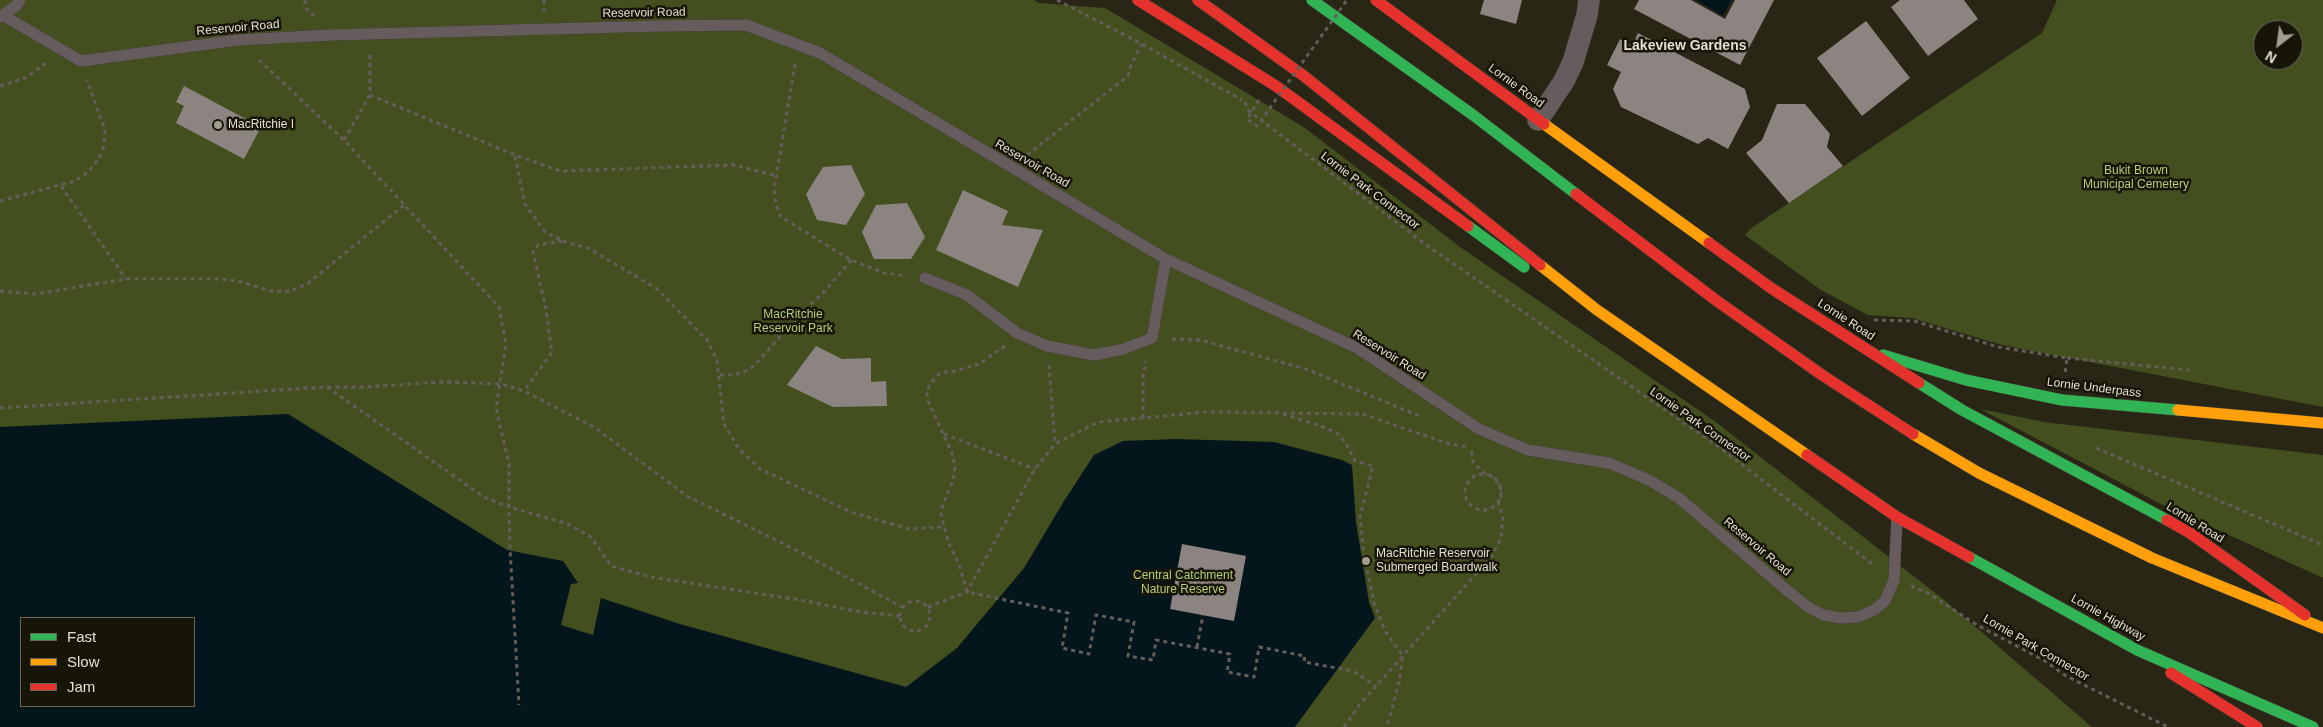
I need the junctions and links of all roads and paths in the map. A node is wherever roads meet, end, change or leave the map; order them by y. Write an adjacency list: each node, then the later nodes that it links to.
1 (20, 0): 9 (lane)
2 (1057, 0): 12 (path, Lornie Park Connector)
3 (1138, 0): 32 (main road)
4 (1198, 0): 32 (main road)
5 (1347, 0): 17 (path, bridge)
6 (1376, 0): 18 (main road, Lornie Road)
7 (1589, 0): 18 (street)
8 (1314, 2): 68 (main road)
9 (2, 17): 13 (lane)
10 (370, 34): 11 (lane, Reservoir Road); 16 (path); 21 (lane, Reservoir Road)
11 (238, 40): 13 (lane, Reservoir Road); 19 (path)
12 (1142, 44): 21 (path); 62 (path, Lornie Park Connector)
13 (82, 61): 15 (path); 23 (path)
14 (792, 80): 22 (path)
15 (0, 86)
16 (370, 95): 19 (path); 20 (path)
17 (1259, 100)
18 (1538, 120): 37 (main road, Lornie Road)
19 (344, 140): 25 (path)
20 (515, 155): 22 (path); 26 (path)
21 (1011, 168): 27 (lane, Reservoir Road)
22 (777, 176): 28 (path)
23 (61, 186): 24 (path); 30 (path)
24 (0, 201)
25 (404, 205): 30 (path); 41 (path)
26 (563, 242): 40 (path); 43 (path)
27 (1166, 259): 35 (lane); 50 (lane, Reservoir Road)
28 (851, 260): 29 (path); 40 (path)
29 (925, 278): 34 (lane)
30 (126, 280): 31 (path)
31 (0, 291)
32 (1597, 310): 59 (main road)
33 (1868, 320): 38 (path)
34 (1017, 333): 36 (lane); 51 (path)
35 (1152, 338): 36 (lane); 47 (path); 48 (path)
36 (1047, 346): 52 (path)
37 (1867, 351): 44 (main road, Lornie Underpass); 68 (main road, Lornie Road)
38 (2067, 358): 39 (path); 44 (path)
39 (2190, 370)
40 (720, 375): 60 (path)
41 (501, 384): 42 (path); 43 (path); 58 (path)
42 (326, 387): 45 (path); 58 (path)
43 (524, 392): 64 (path)
44 (2062, 400): 49 (main road, Lornie Underpass)
45 (0, 408)
46 (1278, 412): 47 (path); 54 (path); 71 (path)
47 (1143, 418): 52 (path)
48 (1426, 419)
49 (2323, 423)
50 (1479, 429): 54 (path); 62 (lane, Reservoir Road)
51 (943, 434): 55 (path); 60 (path)
52 (1055, 444): 55 (path)
53 (2092, 446): 61 (path)
54 (1471, 448): 56 (path)
55 (1035, 469): 63 (path)
56 (1484, 474): 57 (path); 57 (path)
57 (1498, 502): 71 (path)
58 (509, 507): 67 (path); 73 (path)
59 (1897, 517): 62 (lane, Reservoir Road); 70 (main road, Lornie Highway)
60 (943, 526): 63 (path)
61 (2323, 545)
62 (1894, 580): 76 (path, Lornie Park Connector)
63 (968, 592): 65 (path); 69 (path)
64 (902, 607): 65 (path); 67 (path)
65 (928, 607): 67 (path)
66 (1203, 615): 69 (path)
67 (900, 616)
68 (2323, 628)
69 (1197, 647): 72 (path)
70 (2137, 650): 77 (main road); 78 (main road, Lornie Highway)
71 (1403, 656): 72 (path); 75 (path)
72 (1376, 686): 74 (path)
73 (519, 705)
74 (1344, 727)
75 (1387, 727)
76 (2168, 727)
77 (2257, 727)
78 (2313, 727)

